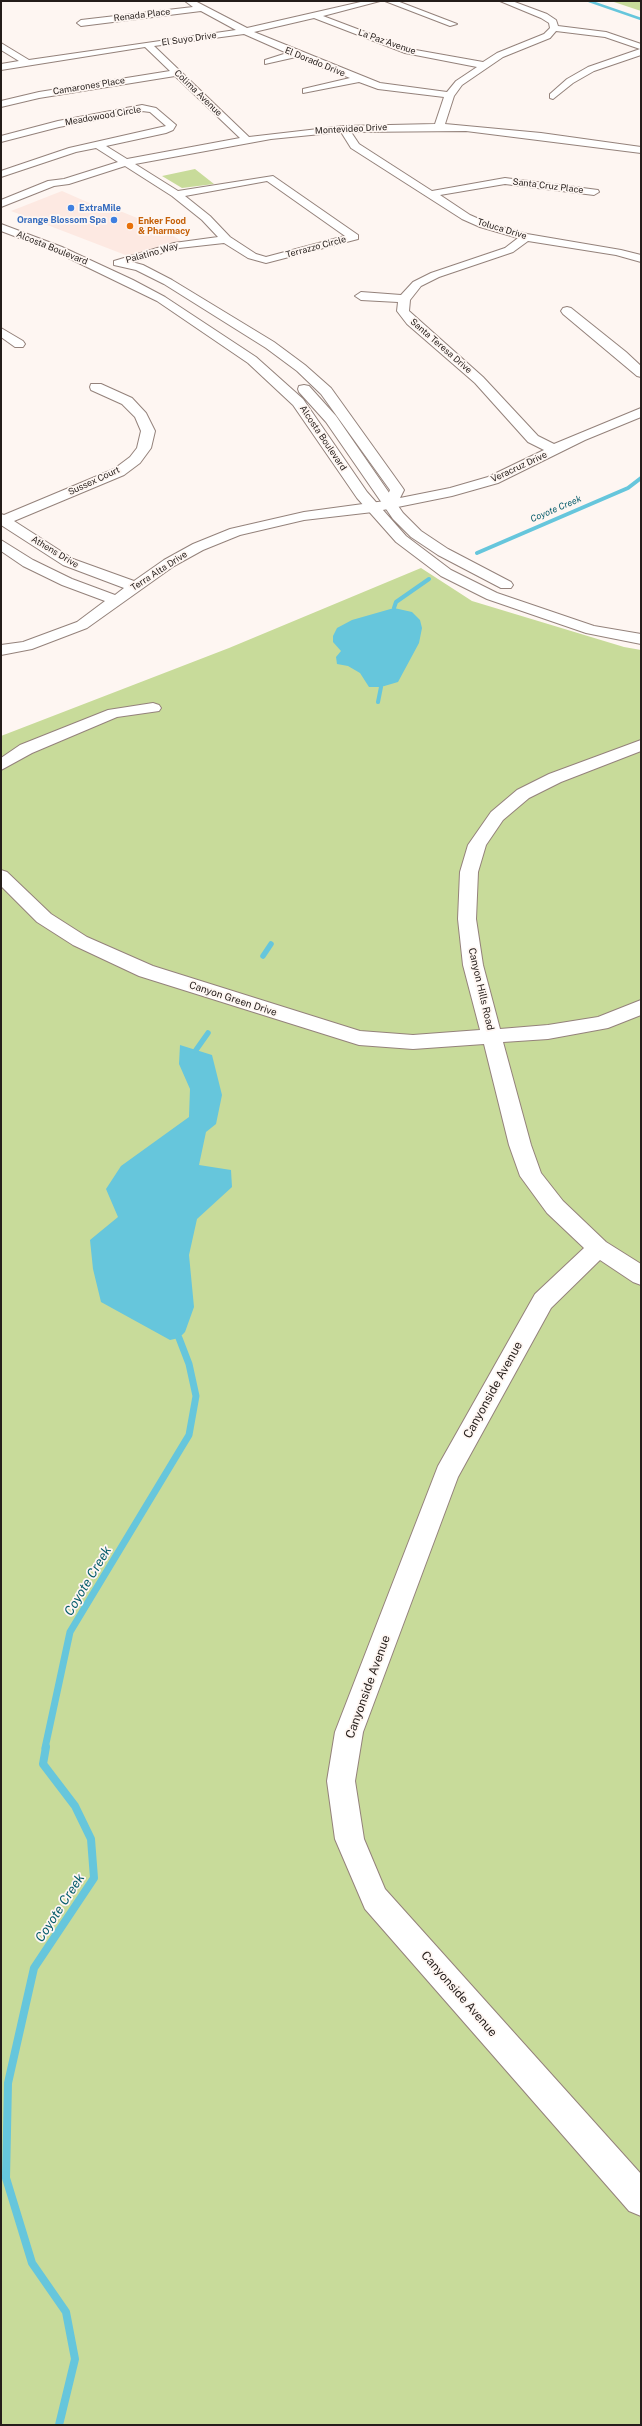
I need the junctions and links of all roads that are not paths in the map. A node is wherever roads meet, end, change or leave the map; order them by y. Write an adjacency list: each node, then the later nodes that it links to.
1 (189, 1): 5 (street, El Dorado Drive)
2 (376, 1): 6 (street, El Suyo Drive)
3 (389, 1): 8 (street)
4 (504, 1): 9 (street)
5 (203, 8): 7 (street, Renada Place); 10 (street, El Dorado Drive)
6 (316, 16): 10 (street, El Suyo Drive); 18 (street, La Paz Avenue)
7 (81, 22)
8 (453, 24)
9 (554, 28): 13 (street); 18 (street)
10 (247, 31): 11 (street, El Suyo Drive); 15 (street, El Dorado Drive)
11 (148, 45): 16 (street, El Suyo Drive); 20 (street, Colima Avenue)
12 (1, 46): 16 (street)
13 (641, 47)
14 (641, 52): 24 (street)
15 (295, 54): 17 (street); 21 (street, El Dorado Drive)
16 (26, 62): 19 (street, El Suyo Drive)
17 (268, 62)
18 (483, 65): 23 (street)
19 (1, 67)
20 (177, 73): 25 (street, Camarones Place); 29 (street, Colima Avenue)
21 (358, 79): 22 (street); 23 (street, El Dorado Drive)
22 (306, 91)
23 (450, 95): 26 (street)
24 (553, 96)
25 (1, 104)
26 (439, 127): 27 (street, Montevideo Drive); 31 (street, Montevideo Drive)
27 (344, 129): 29 (street, Montevideo Drive); 37 (street, Toluca Drive)
28 (1, 139): 30 (street, Meadowood Circle)
29 (247, 140): 32 (street, Montevideo Drive)
30 (98, 145): 32 (street); 33 (street, Meadowood Circle)
31 (641, 150)
32 (128, 162): 34 (street, Montevideo Drive); 36 (street, Terrazzo Circle)
33 (1, 174)
34 (65, 182): 38 (street, Montevideo Drive); 39 (street, Montevideo Drive)
35 (594, 192): 37 (street, Santa Cruz Place)
36 (176, 194): 43 (street, Terrazzo Circle); 43 (street, Terrazzo Circle)
37 (431, 194): 42 (street, Toluca Drive)
38 (1, 204)
39 (1, 209)
40 (1, 217): 45 (street, Alcosta Boulevard)
41 (1, 228): 46 (street, Alcosta Boulevard)
42 (526, 236): 44 (street, Toluca Drive); 48 (street)
43 (226, 239): 45 (street, Palatino Way)
44 (641, 259)
45 (118, 263): 46 (street, Palatino Way); 52 (street, Alcosta Boulevard); 58 (street, Alcosta Boulevard)
46 (102, 268): 59 (street, Alcosta Boulevard)
47 (361, 296): 48 (street)
48 (404, 299): 57 (street, Santa Teresa Drive)
49 (567, 311): 53 (street)
50 (1, 332): 51 (street)
51 (19, 344)
52 (283, 370)
53 (641, 373)
54 (295, 381): 58 (street, Alcosta Boulevard)
55 (96, 387): 60 (street, Sussex Court)
56 (641, 412): 57 (street, Veracruz Drive)
57 (555, 450): 58 (street, Veracruz Drive)
58 (391, 504): 59 (street, Veracruz Drive); 64 (street, Alcosta Boulevard)
59 (373, 508): 62 (street, Terra Alta Drive); 65 (street, Alcosta Boulevard)
60 (2, 519): 62 (street, Athens Drive)
61 (1, 544): 63 (street, Athens Drive)
62 (135, 587): 63 (street, Terra Alta Drive)
63 (115, 600): 66 (street, Terra Alta Drive)
64 (641, 625)
65 (641, 639)
66 (1, 650)
67 (153, 708): 69 (street)
68 (641, 744): 72 (street, Canyon Hills Road)
69 (1, 765)
70 (1, 876): 72 (street, Canyon Green Drive)
71 (641, 1007): 72 (street, Canyon Green Drive)
72 (492, 1036): 73 (street, Canyon Hills Road)
73 (598, 1248): 74 (street, Canyon Hills Road); 75 (street, Canyonside Avenue)
74 (641, 1276)
75 (641, 2199)

